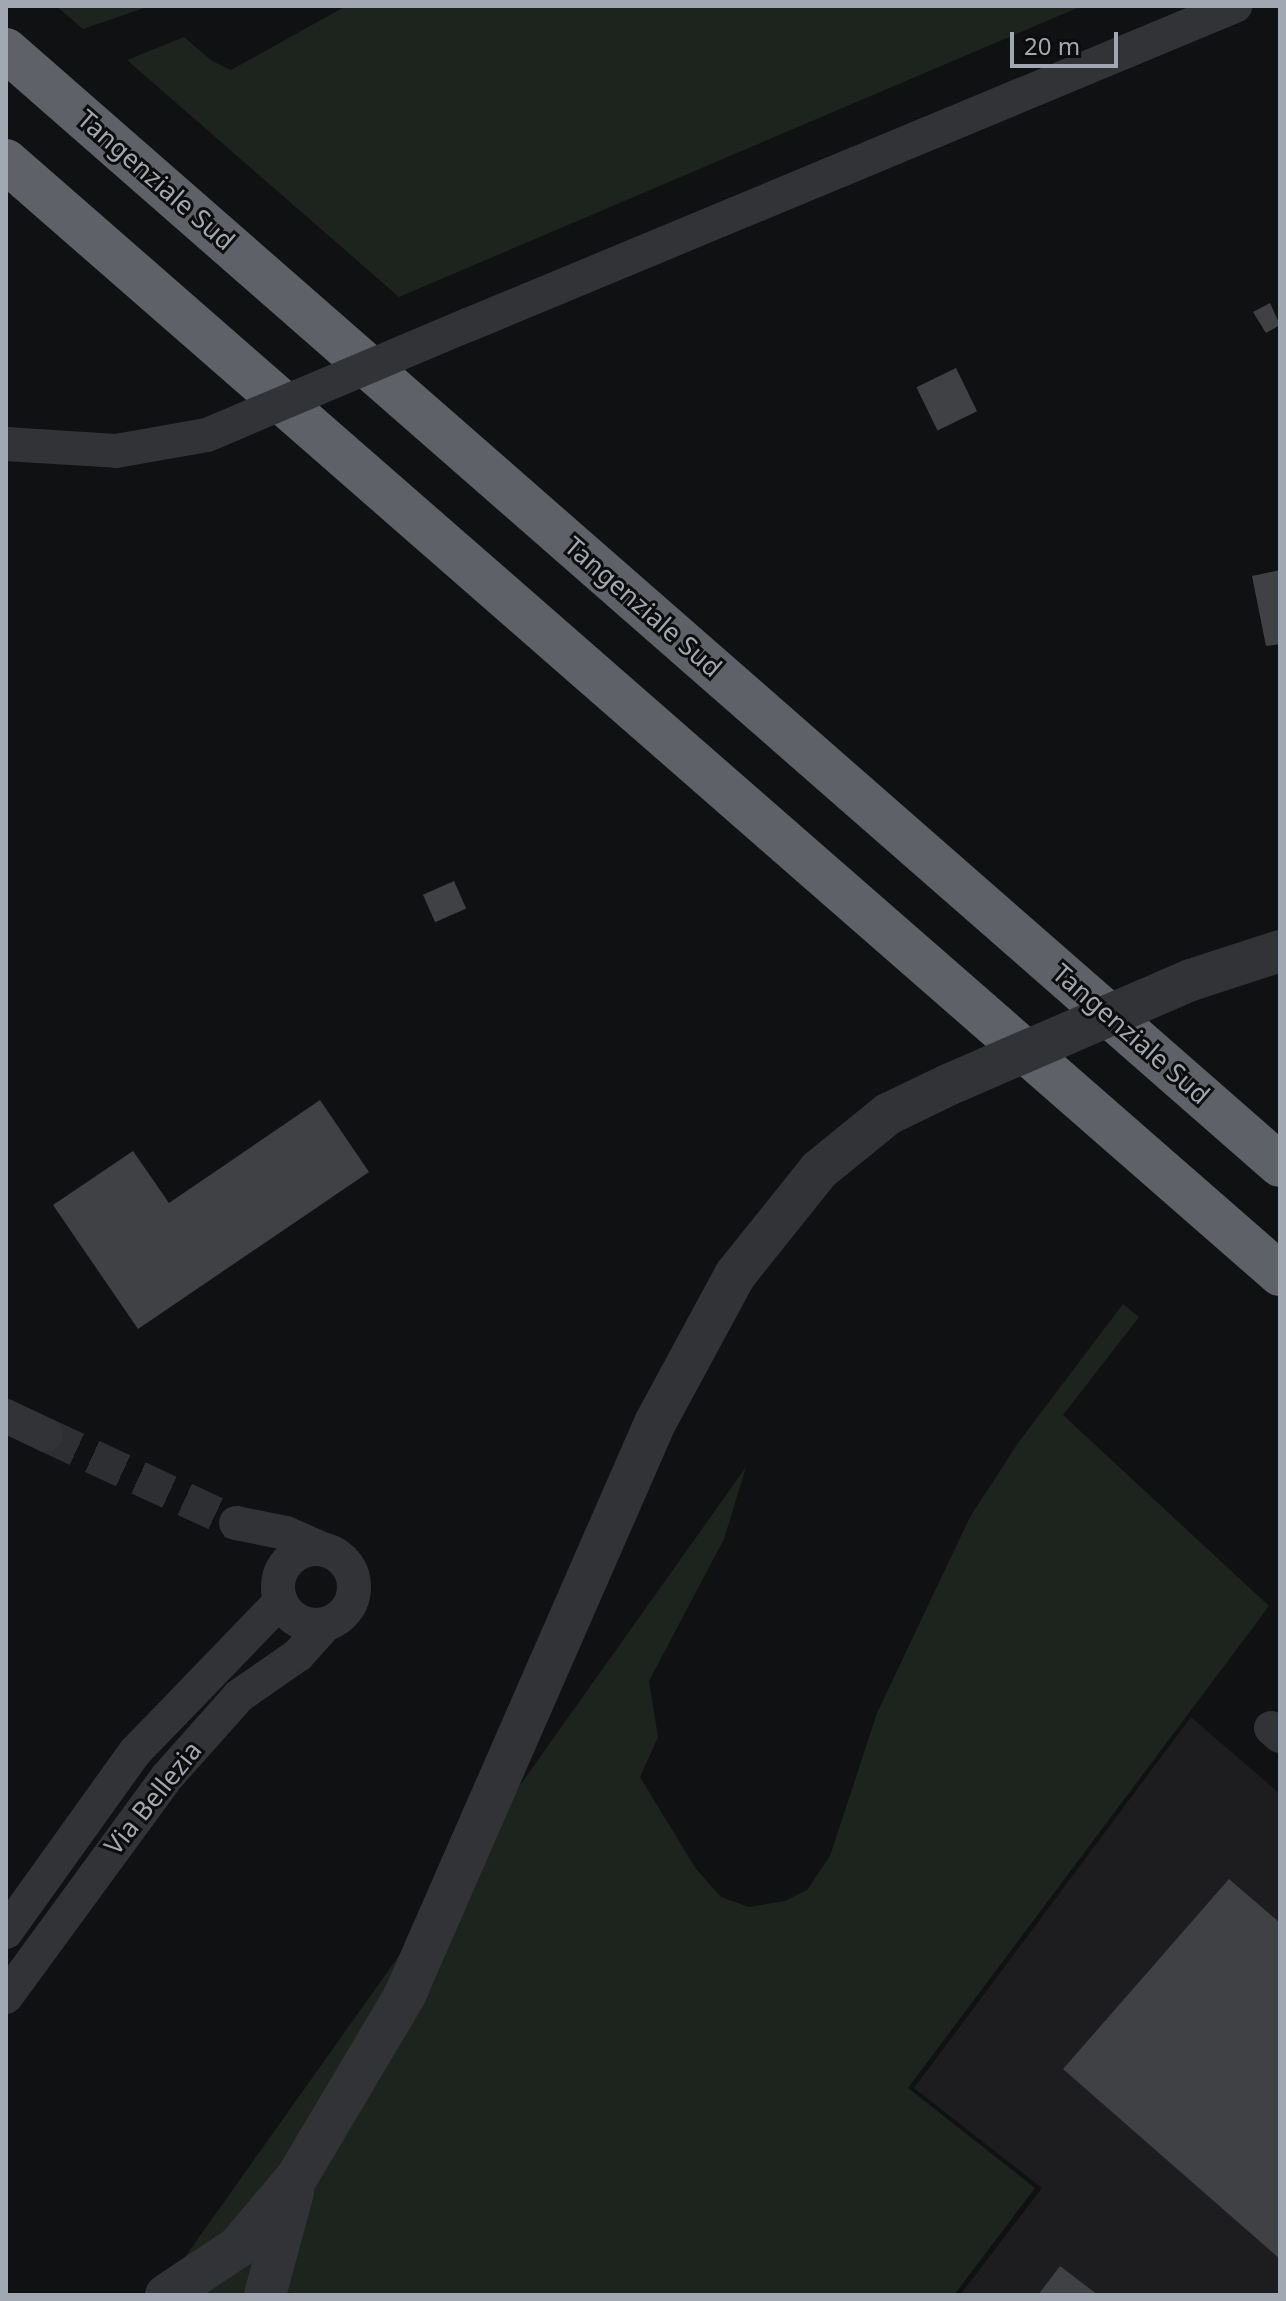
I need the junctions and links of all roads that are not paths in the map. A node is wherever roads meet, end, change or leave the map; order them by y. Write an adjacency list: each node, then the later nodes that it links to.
1 (1235, 6): 4 (street, bridge)
2 (6, 50): 6 (highway, Tangenziale Sud)
3 (6, 161): 7 (highway)
4 (6, 444)
5 (1280, 951): 15 (street, bridge)
6 (1280, 1165)
7 (1280, 1274)
8 (6, 1416): 9 (street)
9 (46, 1435)
10 (325, 1550): 11 (street, Via Bellezia); 11 (street, Via Bellezia); 12 (street, Via Bellezia)
11 (279, 1596): 12 (street, Via Bellezia); 13 (street, Via Bellezia)
12 (326, 1624): 14 (street, Via Bellezia)
13 (6, 1932)
14 (6, 1997)
15 (297, 2177): 16 (street); 17 (street)
16 (166, 2295)
17 (265, 2295)

